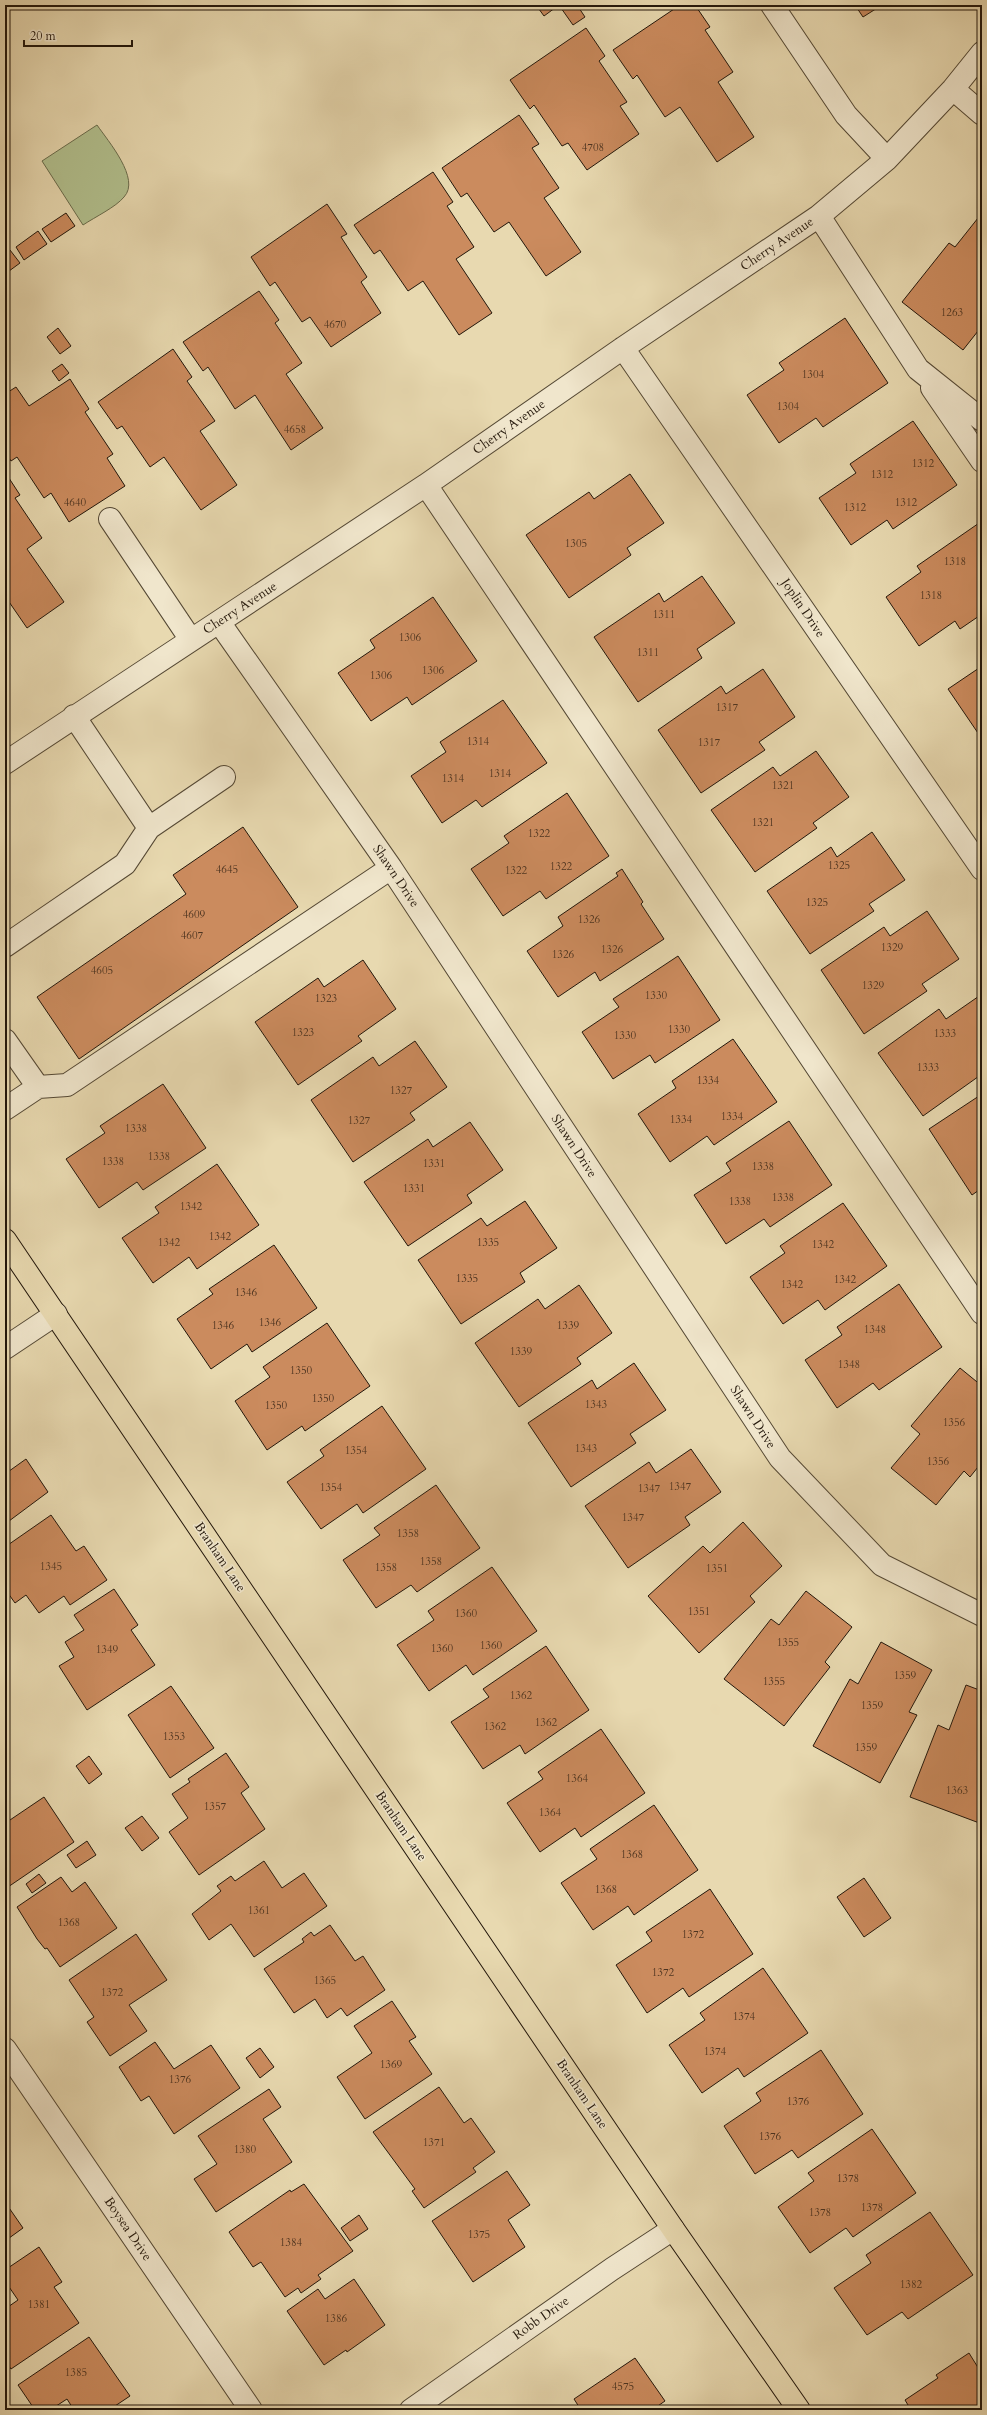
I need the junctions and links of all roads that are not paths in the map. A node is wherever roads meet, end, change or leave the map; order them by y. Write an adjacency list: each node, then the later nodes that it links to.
1 (772, 5): 5 (street)
2 (982, 54): 3 (street, Cherry Avenue)
3 (953, 89): 4 (street); 5 (street, Cherry Avenue)
4 (982, 114)
5 (887, 159): 6 (street, Cherry Avenue)
6 (819, 216): 7 (street, Cherry Avenue); 8 (street)
7 (623, 348): 11 (street, Cherry Avenue); 20 (street, Joplin Drive)
8 (918, 369): 9 (street); 10 (street)
9 (982, 420)
10 (982, 461)
11 (426, 486): 13 (street, Cherry Avenue); 26 (street)
12 (110, 519): 14 (street)
13 (219, 622): 14 (street, Cherry Avenue); 19 (street, Shawn Drive)
14 (191, 640): 15 (street, Cherry Avenue)
15 (74, 716): 16 (street, Cherry Avenue); 18 (street)
16 (8, 756)
17 (224, 777): 18 (street)
18 (149, 828): 21 (street)
19 (391, 868): 23 (street); 29 (street, Shawn Drive)
20 (982, 869)
21 (5, 946)
22 (5, 1040): 23 (street)
23 (38, 1087): 24 (street)
24 (5, 1109)
25 (5, 1240): 27 (main road, Branham Lane)
26 (982, 1313)
27 (56, 1314): 28 (street); 31 (main road, Branham Lane)
28 (5, 1348)
29 (982, 1615)
30 (5, 2049): 32 (street, Boysea Drive)
31 (674, 2229): 33 (street, Robb Drive); 34 (main road, Branham Lane)
32 (251, 2410)
33 (411, 2410)
34 (799, 2410)

